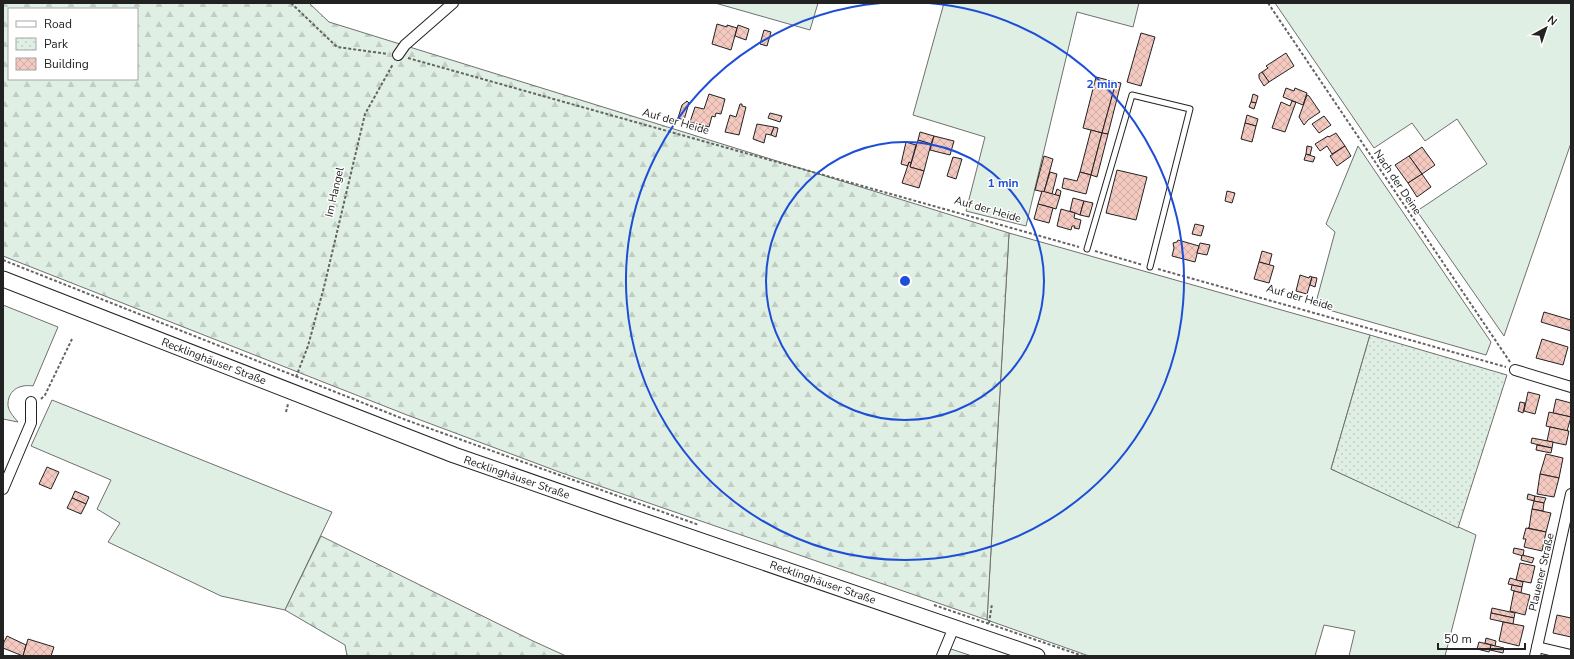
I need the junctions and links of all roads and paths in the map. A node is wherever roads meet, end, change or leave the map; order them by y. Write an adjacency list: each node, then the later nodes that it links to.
1 (291, 3): 4 (path, Auf der Heide)
2 (453, 3): 4 (street)
3 (1268, 3): 10 (path, Nach der Deine)
4 (398, 55): 5 (path, Auf der Heide); 11 (path, Im Hangel)
5 (1087, 249): 7 (path, Auf der Heide); 7 (lane)
6 (3, 260): 11 (path)
7 (1150, 267): 10 (path, Auf der Heide)
8 (3, 279): 11 (main road, Recklinghäuser Straße)
9 (72, 339): 13 (path)
10 (1515, 370): 12 (street)
11 (293, 384): 14 (path, Im Hangel); 17 (path); 21 (main road, Recklinghäuser Straße)
12 (1571, 387)
13 (31, 406): 15 (street)
14 (286, 412)
15 (3, 489)
16 (1571, 494): 22 (street, Plauener Straße)
17 (699, 525)
18 (929, 604): 20 (path)
19 (992, 604): 20 (path)
20 (988, 624): 26 (path)
21 (954, 627): 24 (street); 25 (main road, Recklinghäuser Straße)
22 (1536, 651): 23 (street)
23 (1571, 655)
24 (942, 656)
25 (1037, 656)
26 (1083, 656)

